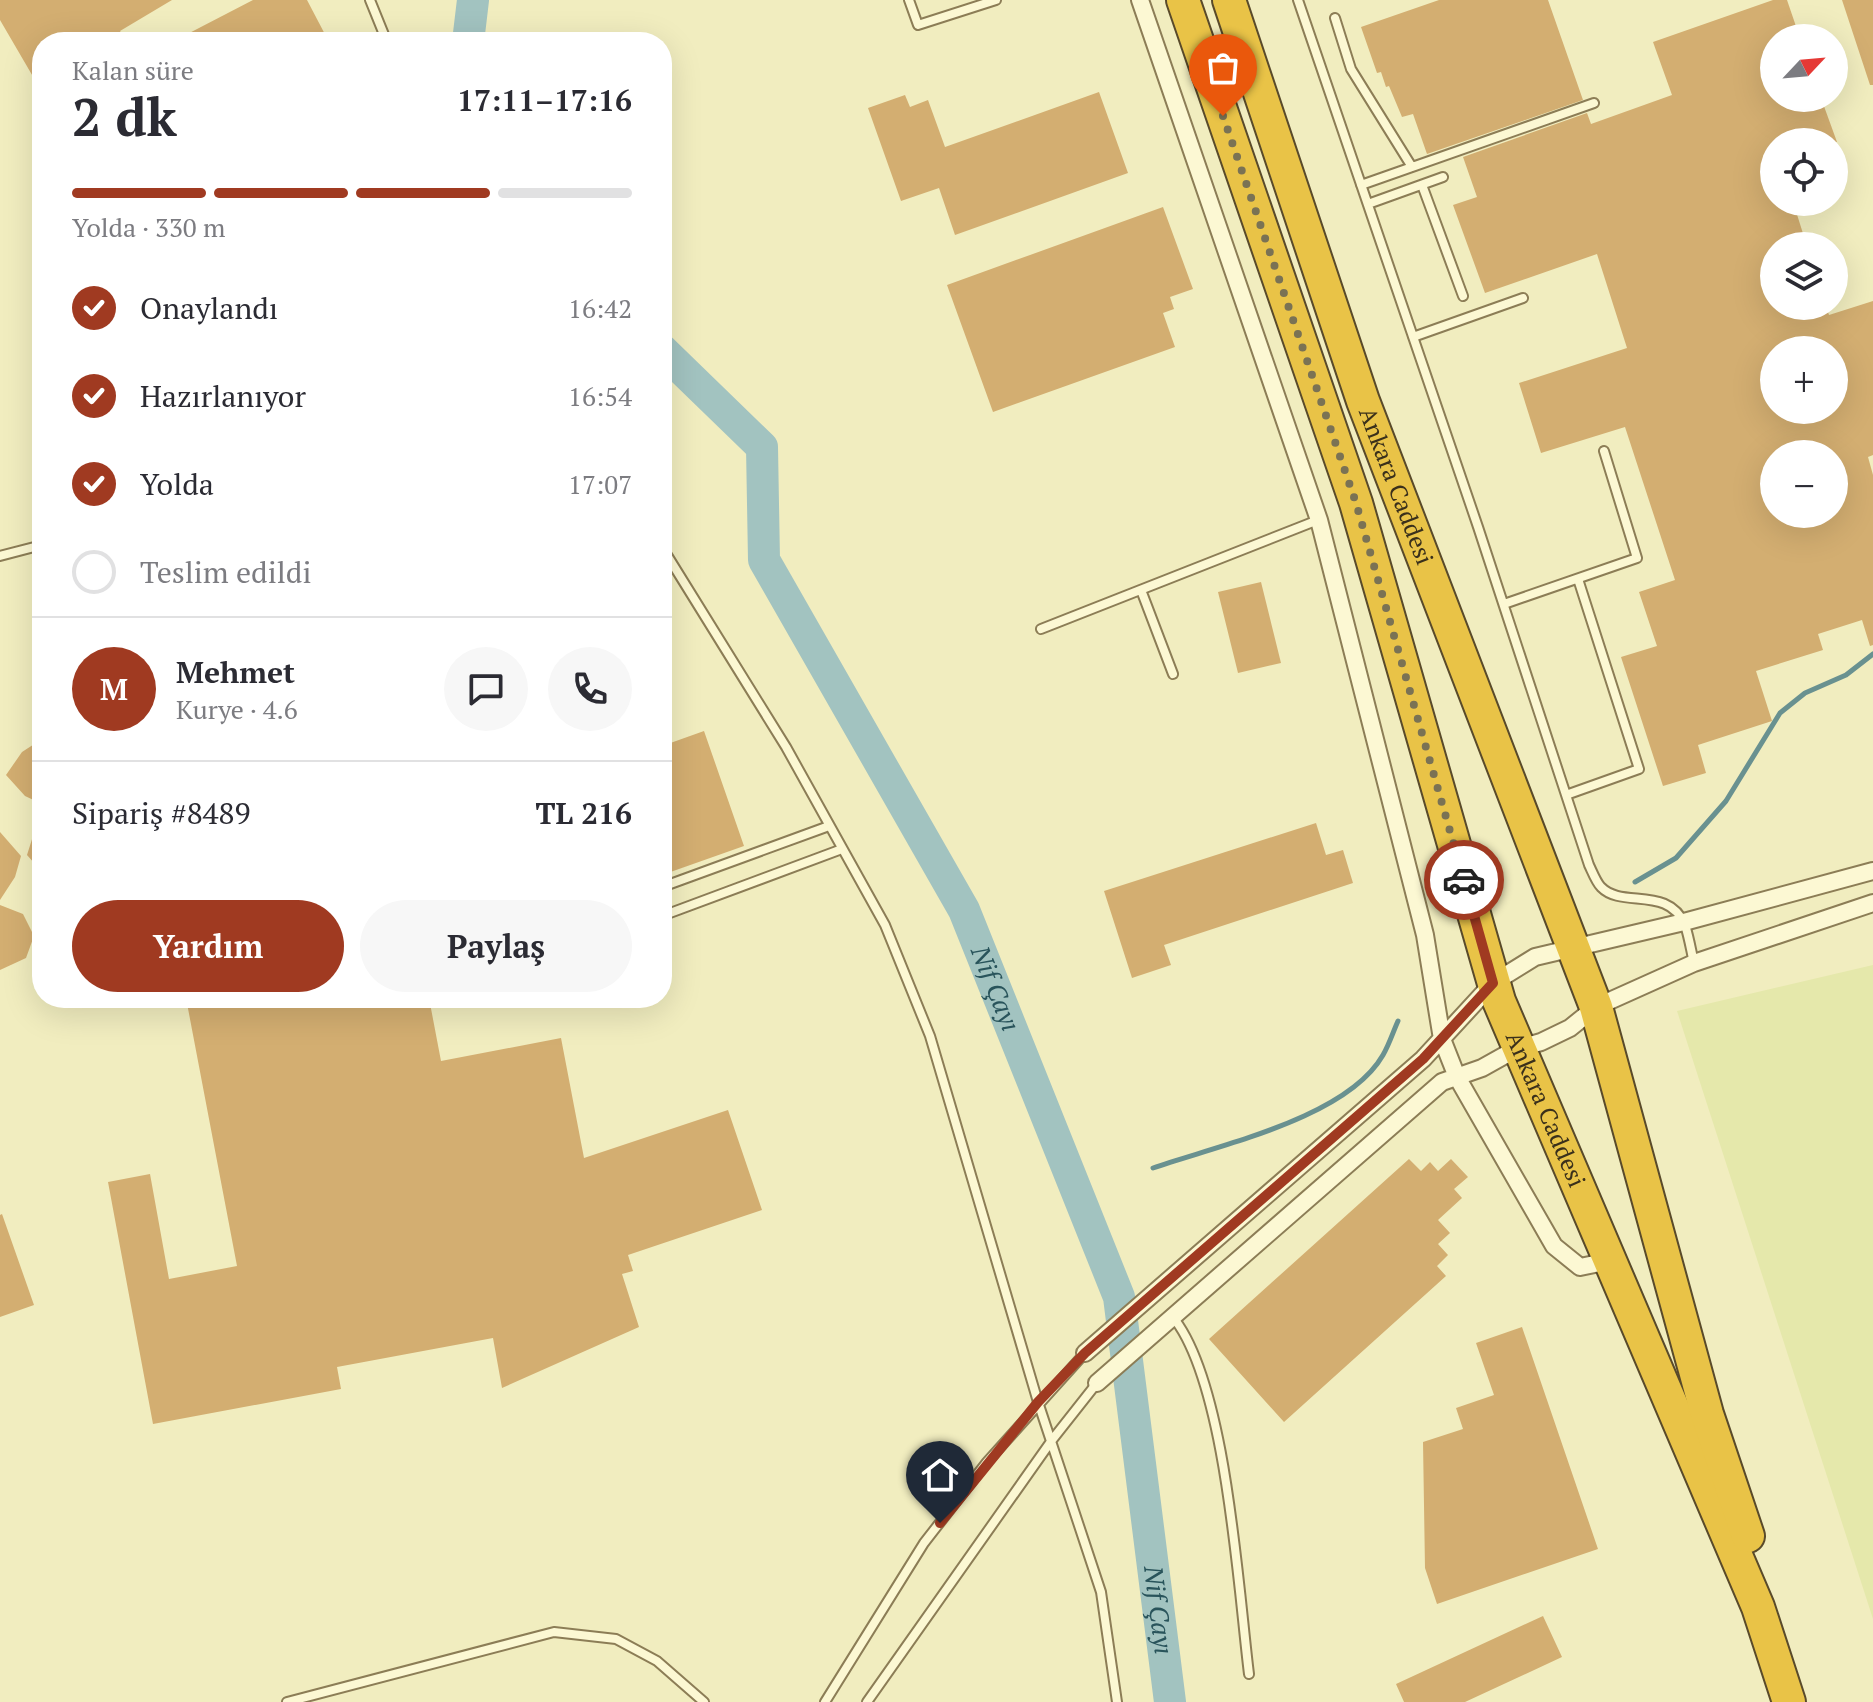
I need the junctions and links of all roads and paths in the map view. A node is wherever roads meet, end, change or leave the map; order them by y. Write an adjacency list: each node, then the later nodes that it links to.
1 (370, 0): 9 (lane)
2 (909, 0): 3 (lane)
3 (996, 0)
4 (1140, 0): 20 (street)
5 (1183, 0): 39 (highway, Ankara Caddesi)
6 (1229, 0): 37 (highway, Ankara Caddesi)
7 (1298, 0): 13 (lane)
8 (1335, 18): 11 (lane)
9 (383, 32)
10 (1594, 103): 11 (lane)
11 (1412, 167): 13 (lane)
12 (1443, 177): 14 (lane)
13 (1361, 185): 15 (lane)
14 (1422, 185): 15 (lane); 16 (lane)
15 (1368, 204): 18 (lane)
16 (1463, 296)
17 (1523, 298): 18 (lane)
18 (1413, 337): 26 (lane)
19 (1604, 451): 24 (lane)
20 (1319, 520): 25 (lane); 41 (street)
21 (32, 548): 22 (lane)
22 (0, 556)
23 (672, 563): 30 (lane)
24 (1578, 579): 26 (lane); 29 (lane)
25 (1141, 590): 27 (lane); 28 (lane)
26 (1504, 604): 29 (lane)
27 (1041, 629)
28 (1173, 674)
29 (1566, 795): 36 (lane)
30 (829, 826): 31 (lane); 33 (lane)
31 (842, 849): 35 (lane); 49 (lane)
32 (1873, 871): 36 (street)
33 (672, 883)
34 (1873, 903): 38 (street)
35 (672, 912)
36 (1684, 922): 37 (street); 38 (lane)
37 (1575, 947): 39 (street); 40 (highway, Ankara Caddesi)
38 (1694, 963): 40 (street)
39 (1493, 983): 41 (street); 42 (highway, Ankara Caddesi)
40 (1596, 1007): 42 (street); 58 (highway, Ankara Caddesi)
41 (1442, 1039): 43 (street); 45 (street)
42 (1516, 1049): 43 (street); 44 (highway, Ankara Caddesi)
43 (1457, 1077): 44 (street); 46 (street)
44 (1609, 1261): 57 (highway, Ankara Caddesi)
45 (1154, 1293): 46 (street); 47 (street)
46 (1172, 1316): 48 (street); 51 (lane)
47 (1085, 1353): 49 (lane)
48 (1097, 1383): 50 (lane)
49 (1038, 1402): 50 (lane); 54 (lane)
50 (1052, 1440): 55 (lane); 56 (lane)
51 (1249, 1674)
52 (287, 1702): 53 (lane)
53 (704, 1702)
54 (825, 1702)
55 (867, 1702)
56 (1117, 1702)
57 (1789, 1702)
58 (1804, 1702)

